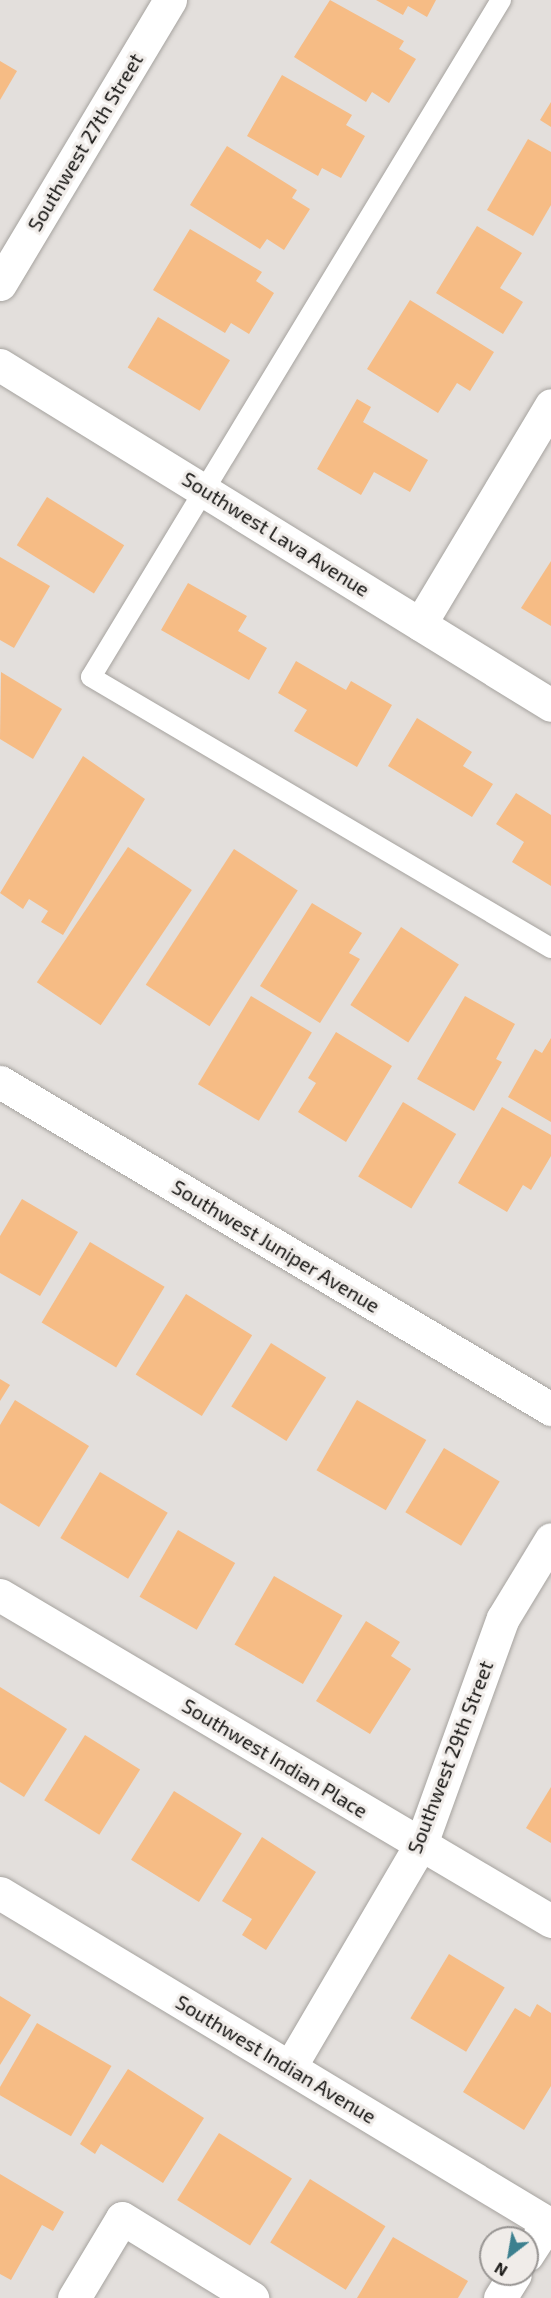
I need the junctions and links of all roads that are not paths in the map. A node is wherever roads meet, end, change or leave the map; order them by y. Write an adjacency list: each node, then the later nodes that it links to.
1 (170, 0): 3 (street, Southwest 27th Street)
2 (501, 0): 6 (lane)
3 (0, 284)
4 (0, 365): 6 (street, Southwest Lava Avenue)
5 (551, 405): 7 (street)
6 (204, 489): 7 (street, Southwest Lava Avenue); 9 (lane)
7 (420, 624): 8 (street, Southwest Lava Avenue)
8 (551, 705)
9 (551, 948)
10 (0, 1082): 11 (street, Southwest Juniper Avenue)
11 (551, 1409)
12 (551, 1539): 14 (street, Southwest 29th Street)
13 (0, 1595): 14 (street, Southwest Indian Place)
14 (421, 1844): 16 (street, Southwest Indian Place); 17 (street, Southwest 29th Street)
15 (0, 1893): 17 (street, Southwest Indian Avenue)
16 (551, 1921)
17 (290, 2067): 18 (street, Southwest Indian Avenue)
18 (549, 2224): 19 (street)
19 (539, 2238)
20 (74, 2298): 21 (street)
21 (252, 2298)

